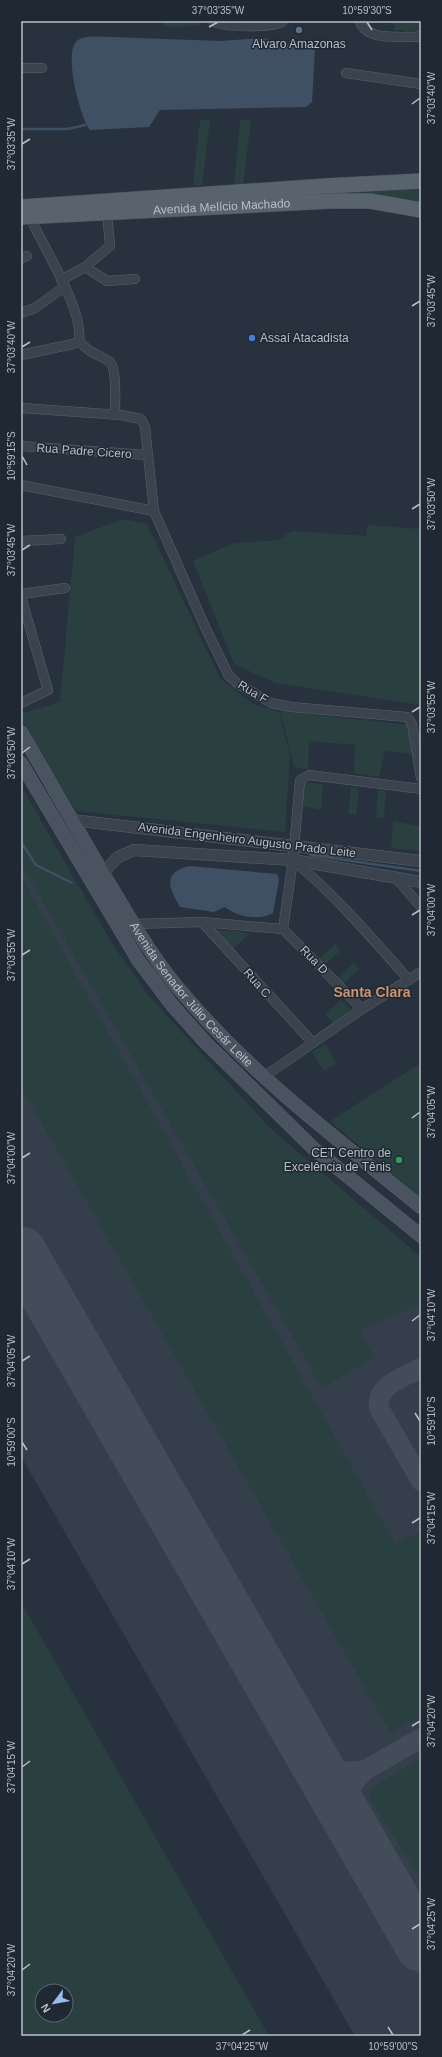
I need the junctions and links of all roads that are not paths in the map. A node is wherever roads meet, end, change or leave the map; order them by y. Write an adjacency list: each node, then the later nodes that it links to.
1 (213, 21): 3 (street)
2 (360, 21): 4 (street)
3 (281, 23)
4 (421, 36)
5 (21, 68): 6 (street)
6 (42, 68)
7 (346, 73): 8 (street)
8 (421, 84)
9 (421, 181): 12 (main road, Avenida Melício Machado)
10 (421, 210): 11 (main road, Avenida Melício Machado)
11 (107, 212): 12 (main road, Avenida Melício Machado); 13 (street)
12 (24, 214): 15 (street)
13 (84, 267): 14 (street); 15 (street)
14 (135, 279)
15 (63, 283): 16 (street); 17 (street)
16 (21, 313)
17 (79, 341): 18 (street); 20 (street)
18 (21, 355)
19 (21, 408): 20 (street)
20 (115, 414): 22 (street, Rua F)
21 (21, 446): 22 (street, Rua Padre Cicero)
22 (147, 455): 24 (street, Rua F)
23 (21, 485): 24 (street)
24 (154, 511): 32 (street, Rua F)
25 (61, 539): 26 (street)
26 (21, 541)
27 (65, 588): 28 (street)
28 (21, 595): 29 (street)
29 (21, 703)
30 (21, 732): 34 (main road, Avenida Senador Júlio Cesár Leite)
31 (21, 763): 51 (main road, Avenida Senador Júlio Cesár Leite)
32 (421, 778)
33 (421, 789): 35 (street)
34 (72, 820): 35 (street, Avenida Engenheiro Augusto Prado Leite); 38 (main road, Avenida Senador Júlio Cesár Leite)
35 (294, 845): 36 (street); 37 (street, Avenida Engenheiro Augusto Prado Leite)
36 (293, 860): 38 (street, Avenida Engenheiro Augusto Prado Leite); 39 (street, Avenida Engenheiro Augusto Prado Leite); 44 (street); 46 (street)
37 (421, 860)
38 (103, 873): 43 (main road, Avenida Senador Júlio Cesár Leite)
39 (397, 880): 40 (street, Avenida Engenheiro Augusto Prado Leite); 41 (street)
40 (421, 882)
41 (421, 907)
42 (202, 922): 43 (street); 44 (street); 48 (street, Rua C)
43 (134, 924): 49 (main road, Avenida Senador Júlio Cesár Leite)
44 (283, 929): 47 (street, Rua D)
45 (421, 972): 46 (street)
46 (409, 980): 47 (street)
47 (362, 1009): 48 (street)
48 (313, 1043): 49 (street)
49 (265, 1076): 50 (main road, Avenida Senador Júlio Cesár Leite)
50 (388, 1181): 51 (main road); 52 (main road, Avenida Senador Júlio Cesár Leite)
51 (371, 1196): 54 (main road, Avenida Senador Júlio Cesár Leite)
52 (410, 1198): 53 (main road, Avenida Senador Júlio Cesár Leite); 54 (main road)
53 (421, 1207)
54 (392, 1213): 55 (main road, Avenida Senador Júlio Cesár Leite)
55 (421, 1236)

